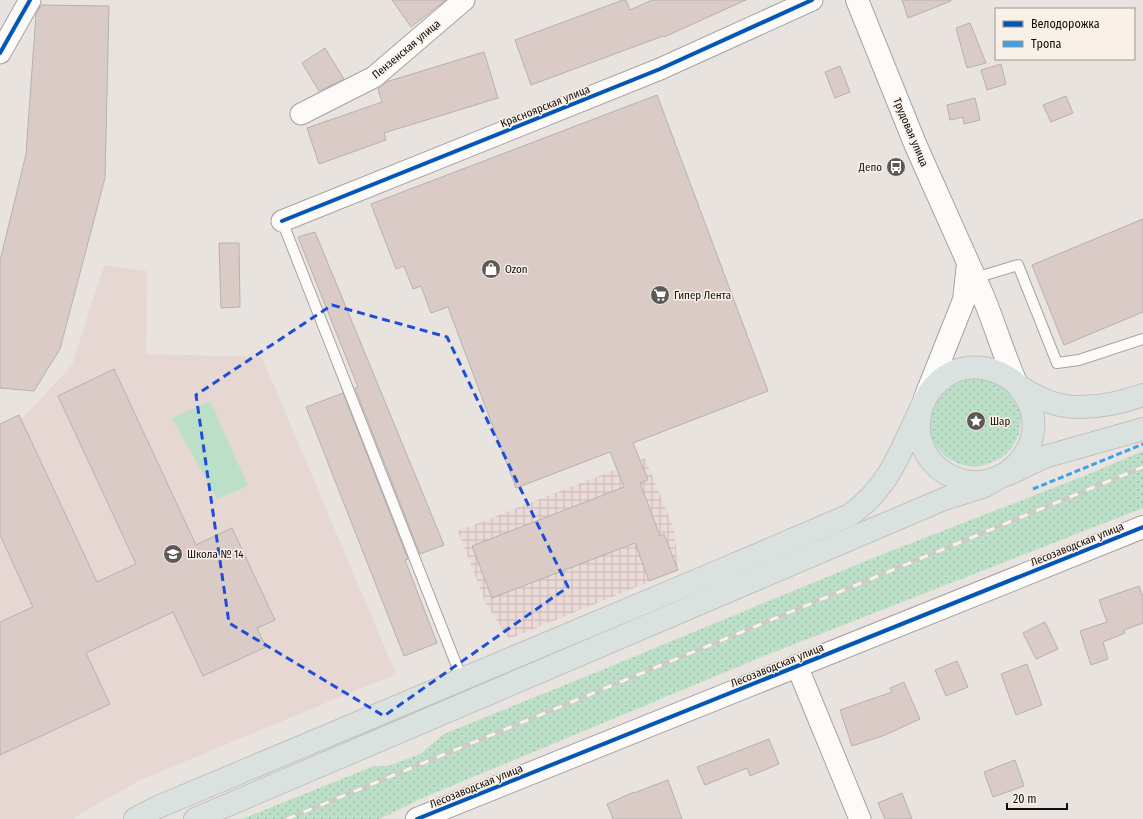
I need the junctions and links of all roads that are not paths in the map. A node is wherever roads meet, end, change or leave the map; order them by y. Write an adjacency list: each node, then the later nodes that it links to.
1 (30, 0): 5 (street)
2 (464, 0): 6 (street, Пензенская улица)
3 (812, 0): 7 (street, Красноярская улица)
4 (857, 0): 8 (street, Трудовая улица)
5 (0, 53)
6 (301, 114)
7 (282, 221): 17 (lane)
8 (971, 271): 9 (lane); 10 (street, Трудовая улица); 12 (street)
9 (1143, 339)
10 (1017, 385): 11 (main road); 12 (main road); 14 (main road)
11 (1143, 395)
12 (923, 404): 14 (main road); 17 (main road)
13 (1143, 430): 14 (main road)
14 (1000, 477): 19 (main road)
15 (1143, 527): 16 (street, Лесозаводская улица)
16 (798, 666): 20 (street, Лесозаводская улица); 21 (street)
17 (462, 679): 18 (main road)
18 (135, 819)
19 (195, 819)
20 (417, 819)
21 (860, 819)

